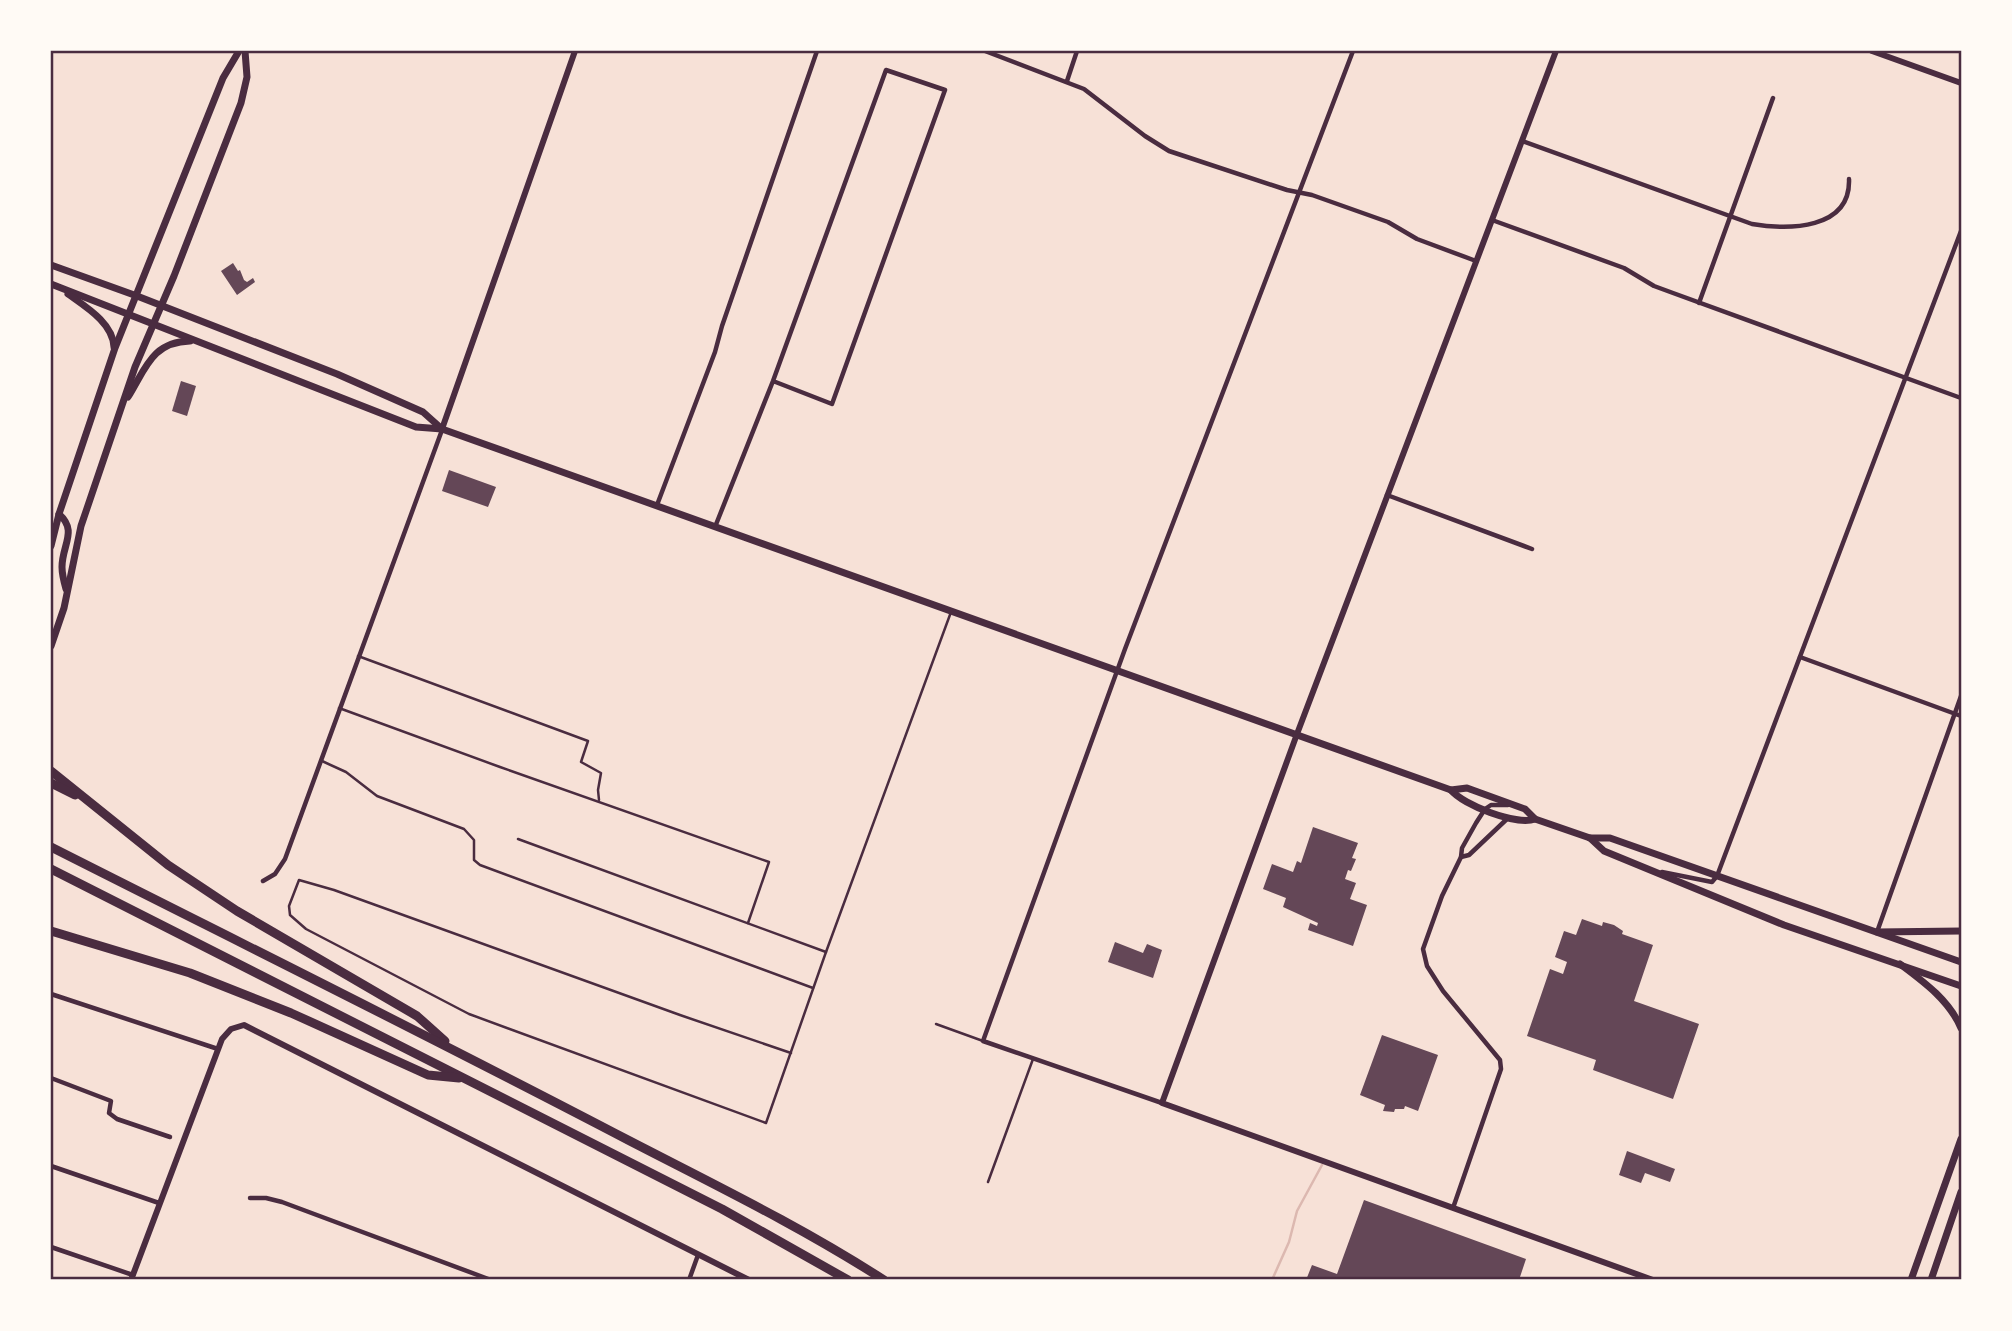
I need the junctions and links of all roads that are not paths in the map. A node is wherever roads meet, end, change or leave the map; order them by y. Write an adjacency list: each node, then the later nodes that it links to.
1 (239, 51): 23 (main road)
2 (246, 51): 25 (main road)
3 (575, 51): 34 (street)
4 (817, 51): 36 (street)
5 (985, 51): 10 (street)
6 (1077, 51): 10 (street)
7 (1353, 51): 15 (street)
8 (1556, 51): 13 (street)
9 (1872, 51): 11 (street)
10 (1066, 81): 15 (street)
11 (1961, 83)
12 (1773, 98): 16 (street)
13 (1522, 141): 16 (street); 17 (street)
14 (1849, 180): 16 (street)
15 (1299, 192): 19 (street); 46 (street)
16 (1730, 216): 24 (street)
17 (1492, 219): 19 (street); 24 (street)
18 (1961, 231): 30 (street)
19 (1476, 261): 35 (street)
20 (51, 265): 23 (main road)
21 (51, 285): 22 (main road)
22 (59, 288): 26 (main road); 29 (main road)
23 (137, 296): 25 (main road); 26 (main road)
24 (1699, 303): 30 (street)
25 (161, 306): 27 (main road); 34 (main road)
26 (129, 314): 27 (main road); 29 (main road)
27 (153, 324): 28 (main road); 33 (main road)
28 (194, 341): 33 (main road); 34 (main road)
29 (113, 351): 37 (main road)
30 (1906, 376): 32 (street); 45 (street)
31 (772, 381): 31 (street); 38 (street)
32 (1961, 398)
33 (121, 408): 41 (main road)
34 (442, 429): 36 (main road); 44 (street)
35 (1387, 495): 40 (street); 50 (street)
36 (657, 505): 38 (main road)
37 (59, 513): 39 (main road); 41 (main road)
38 (715, 527): 42 (main road)
39 (51, 546)
40 (1532, 549)
41 (67, 593): 43 (main road)
42 (951, 611): 46 (main road); 73 (lane)
43 (51, 646)
44 (358, 656): 48 (street); 55 (lane)
45 (1800, 657): 49 (street); 67 (street)
46 (1117, 671): 50 (main road); 81 (street)
47 (1961, 696): 49 (street)
48 (339, 708): 51 (street); 55 (lane)
49 (1958, 715): 72 (street)
50 (1297, 734): 54 (main road); 88 (street)
51 (320, 761): 68 (street); 77 (lane)
52 (51, 771): 57 (highway)
53 (51, 783): 57 (highway)
54 (1451, 790): 56 (main road); 58 (main road)
55 (599, 802): 69 (lane)
56 (1515, 806): 58 (street); 60 (main road)
57 (97, 808): 83 (highway)
58 (1485, 809): 59 (main road); 64 (street)
59 (1509, 818): 60 (main road); 64 (street)
60 (1535, 819): 61 (main road)
61 (1590, 838): 66 (main road); 67 (main road)
62 (518, 839): 69 (lane)
63 (51, 847): 83 (highway)
64 (1461, 857): 96 (street)
65 (51, 869): 87 (highway)
66 (1651, 870): 67 (street); 75 (main road)
67 (1717, 876): 72 (main road)
68 (263, 881)
69 (748, 923): 73 (lane)
70 (51, 931): 87 (highway)
71 (1961, 931): 72 (main road)
72 (1877, 932): 74 (main road)
73 (826, 952): 77 (lane)
74 (1961, 961)
75 (1900, 964): 76 (main road); 80 (main road)
76 (1961, 986)
77 (813, 988): 84 (lane)
78 (51, 994): 82 (street)
79 (936, 1024): 81 (lane)
80 (1961, 1028)
81 (983, 1041): 85 (street)
82 (218, 1049): 95 (street); 98 (street)
83 (454, 1049): 104 (highway)
84 (791, 1053): 84 (lane)
85 (1032, 1059): 88 (street); 92 (lane)
86 (51, 1078): 89 (street)
87 (464, 1079): 103 (highway)
88 (1162, 1103): 96 (street)
89 (170, 1137)
90 (1961, 1139): 106 (main road)
91 (51, 1166): 95 (street)
92 (989, 1182)
93 (1961, 1194): 107 (main road)
94 (250, 1198): 100 (street)
95 (159, 1203): 99 (street)
96 (1453, 1208): 105 (street)
97 (51, 1247): 99 (street)
98 (698, 1255): 101 (street); 102 (street)
99 (132, 1277)
100 (491, 1280)
101 (689, 1280)
102 (749, 1280)
103 (848, 1280)
104 (884, 1280)
105 (1653, 1280)
106 (1911, 1280)
107 (1931, 1280)

